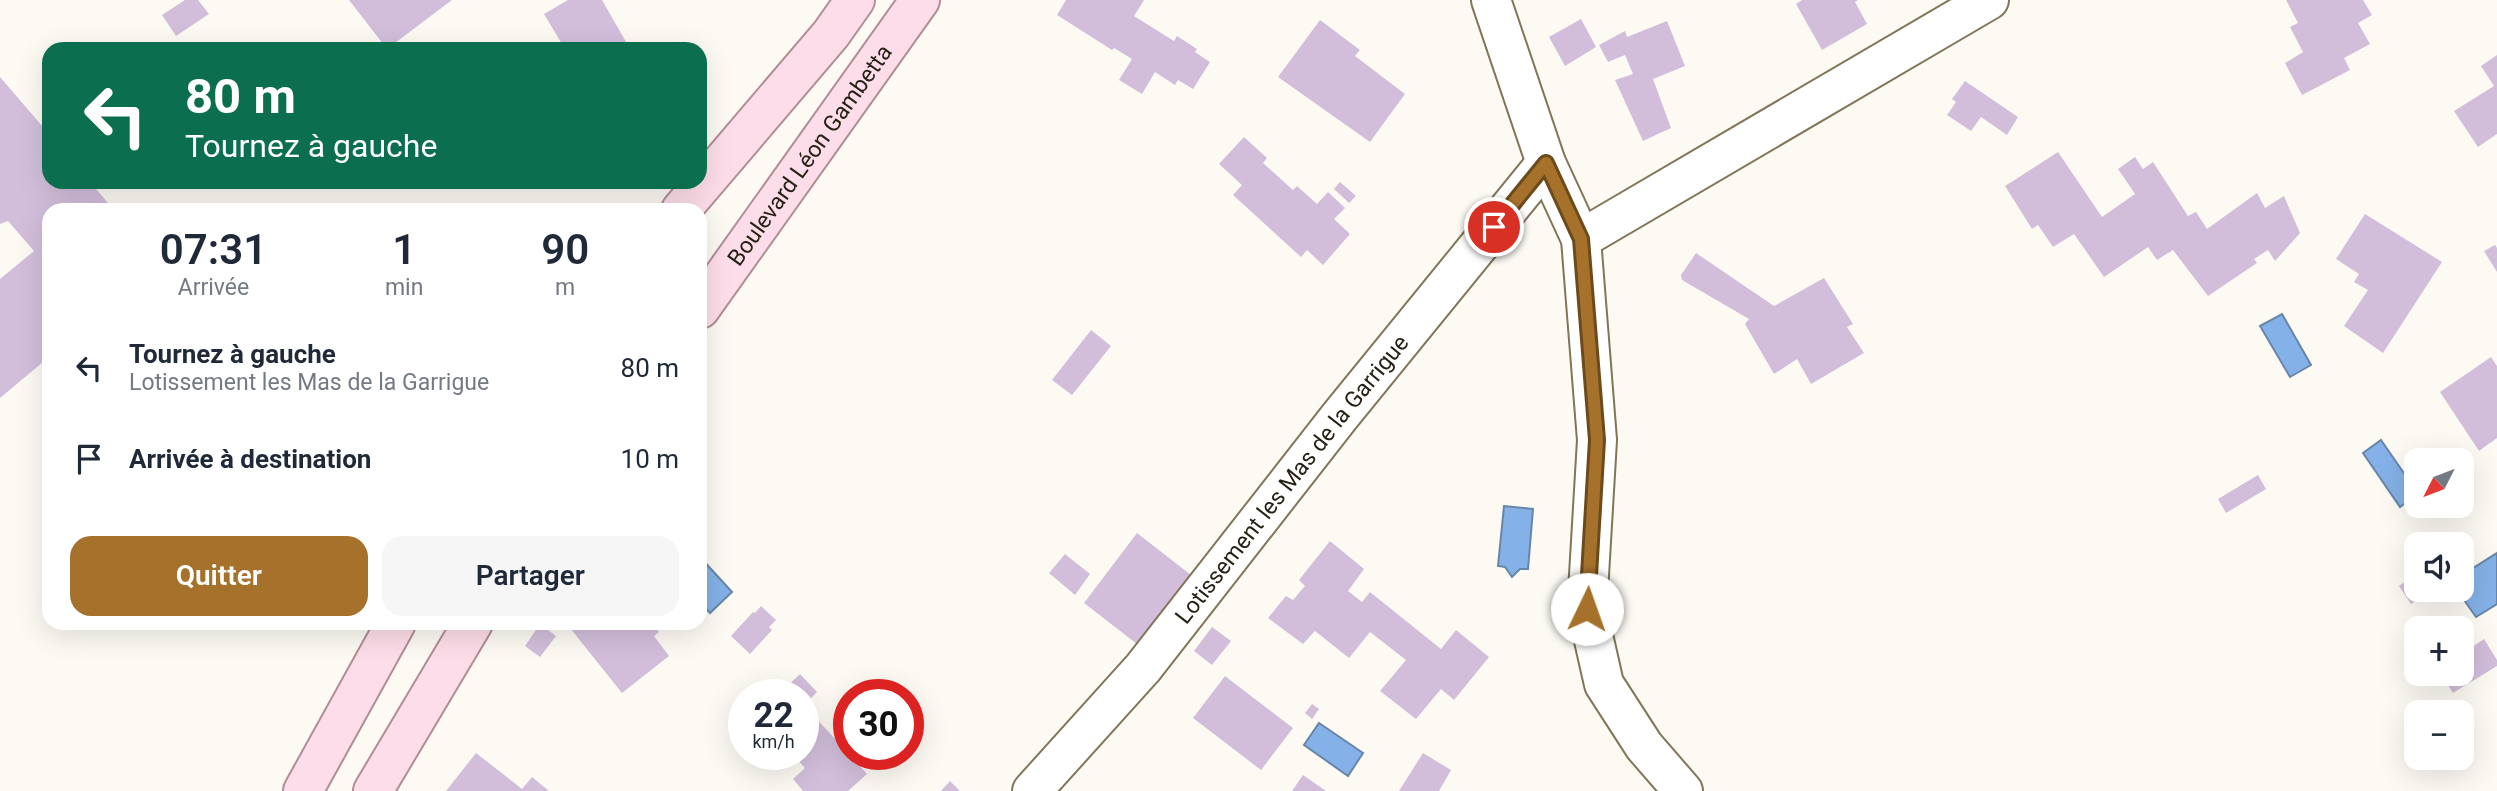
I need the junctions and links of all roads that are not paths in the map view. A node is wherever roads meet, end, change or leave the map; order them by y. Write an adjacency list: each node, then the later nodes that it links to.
1 (855, 0): 6 (main road)
2 (920, 0): 10 (main road, Boulevard Léon Gambetta)
3 (1491, 0): 5 (street)
4 (1989, 0): 9 (street)
5 (1546, 163): 9 (street); 15 (street, Lotissement les Mas de la Garrigue)
6 (707, 179)
7 (699, 189): 8 (main road)
8 (687, 203)
9 (1581, 239): 16 (street)
10 (707, 299)
11 (392, 630): 13 (main road)
12 (469, 630): 14 (main road)
13 (303, 791)
14 (373, 791)
15 (1032, 791)
16 (1683, 791)

